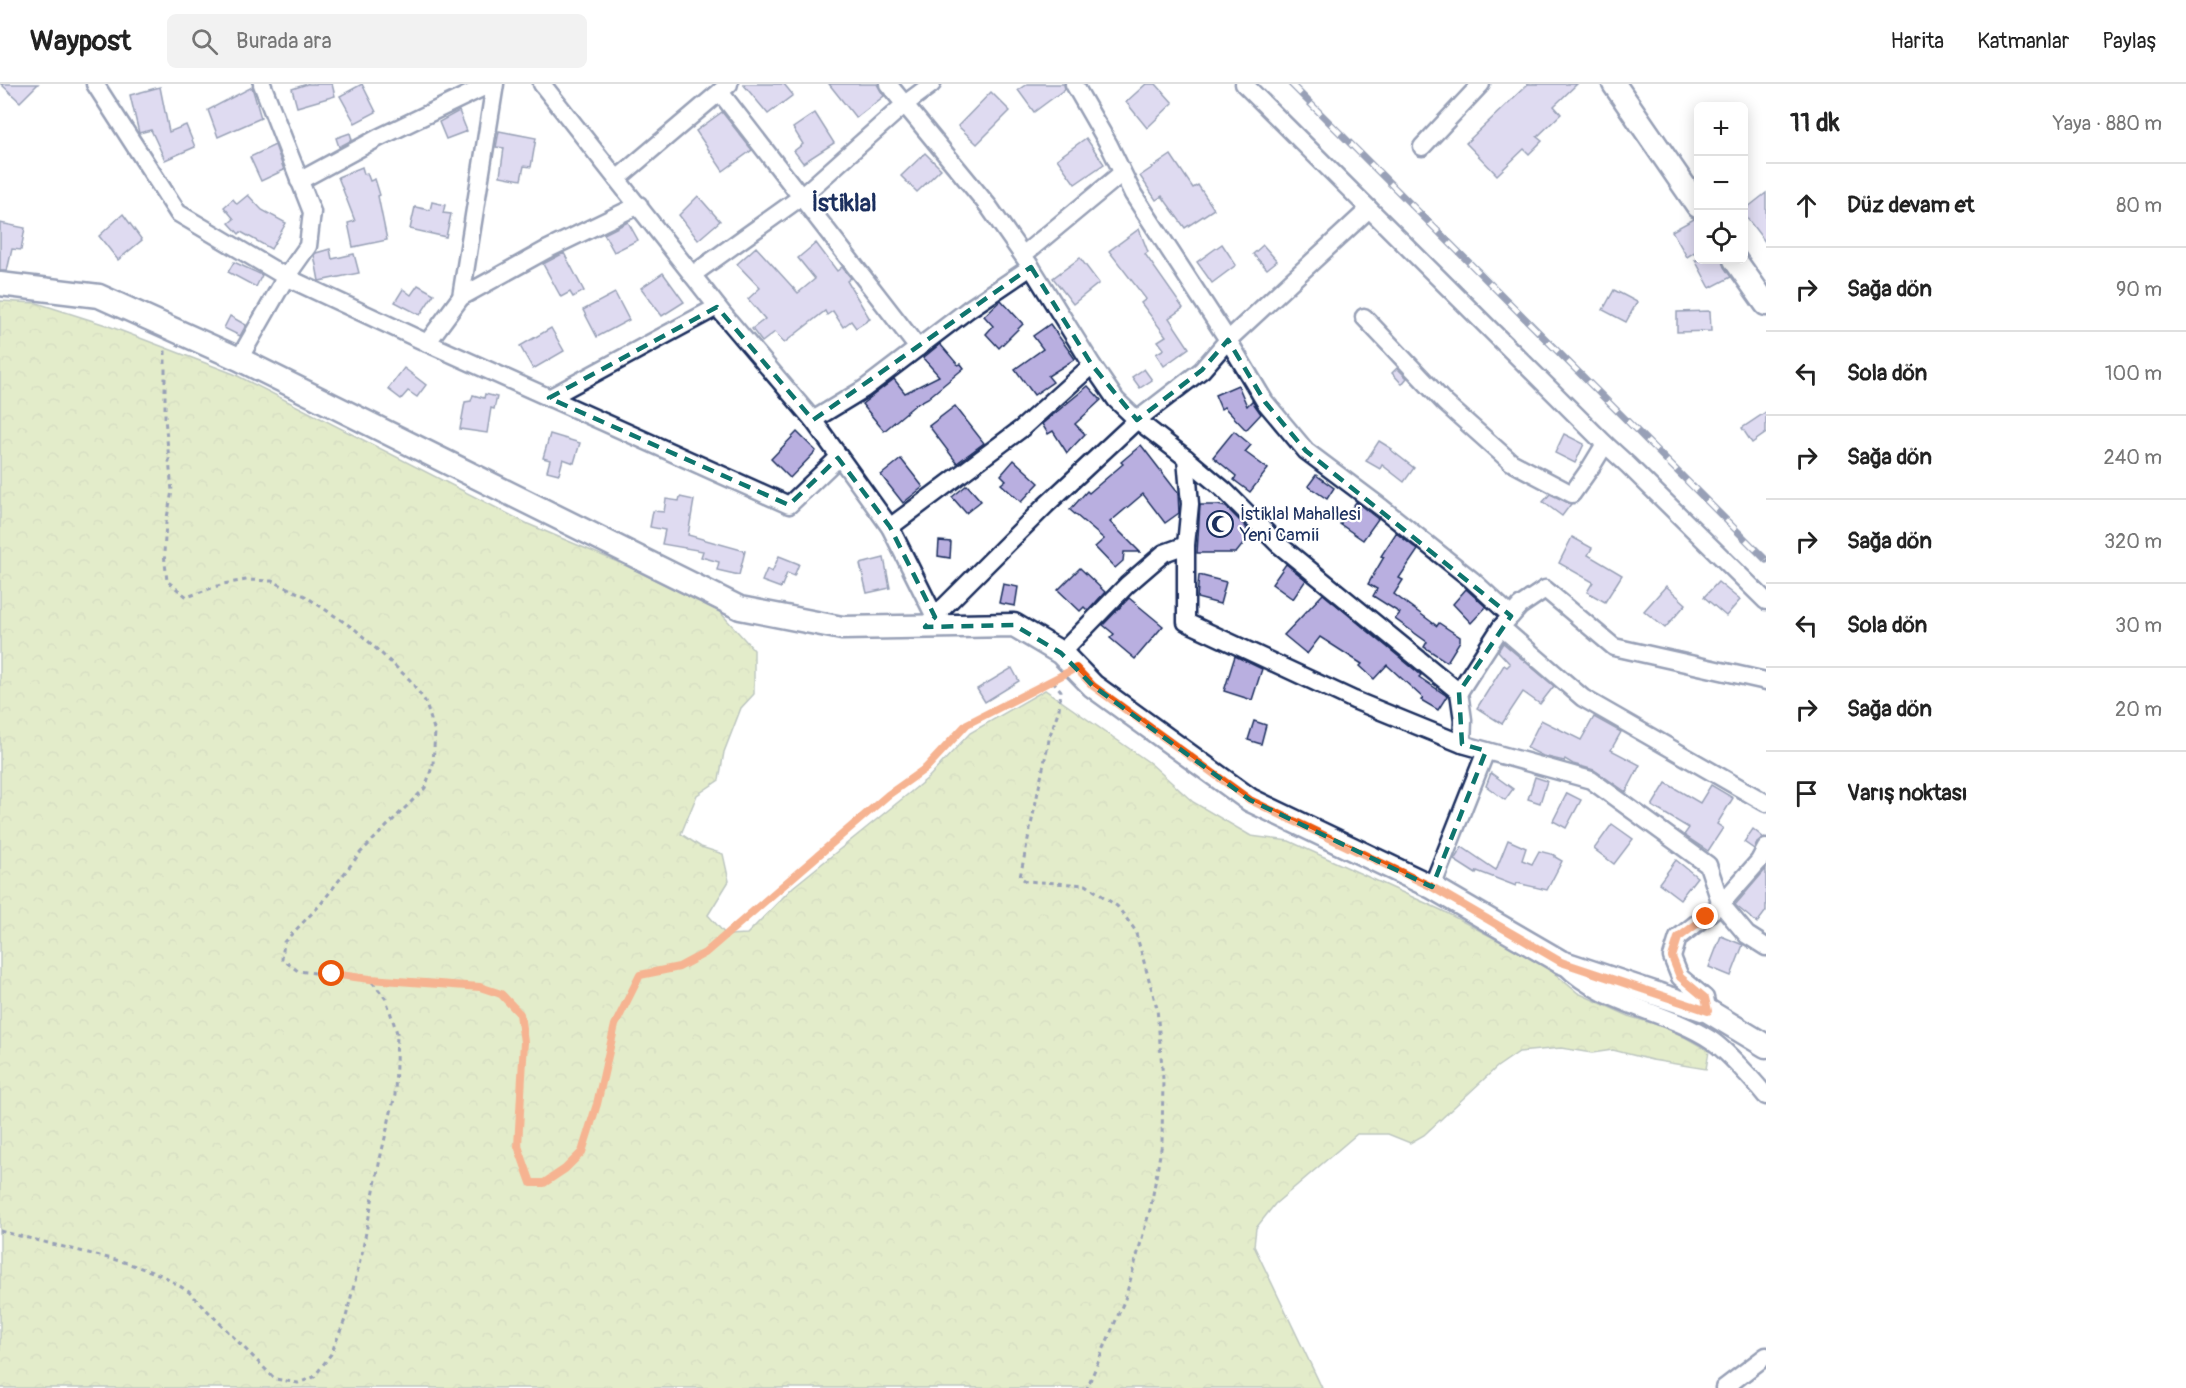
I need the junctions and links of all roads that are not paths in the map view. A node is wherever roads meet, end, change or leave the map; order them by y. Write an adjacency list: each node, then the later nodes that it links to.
1 (95, 84): 25 (street)
2 (262, 84): 17 (street)
3 (490, 84): 17 (street)
4 (495, 84): 27 (street)
5 (542, 84): 16 (street)
6 (888, 84): 13 (street)
7 (932, 84): 13 (street)
8 (1074, 84): 15 (street)
9 (1244, 84): 21 (street)
10 (1614, 84): 19 (street)
11 (1471, 87): 14 (street)
12 (725, 88): 16 (street); 18 (street)
13 (905, 105): 18 (street); 22 (street)
14 (1422, 147)
15 (1122, 173): 22 (street); 31 (street)
16 (617, 179): 20 (street)
17 (299, 181): 25 (street)
18 (801, 197): 24 (street); 33 (street)
19 (1694, 200)
20 (639, 205): 24 (street); 27 (street)
21 (1369, 209): 31 (street); 39 (street)
22 (1027, 261): 33 (street); 35 (street)
23 (1738, 264): 28 (street)
24 (692, 274): 29 (street)
25 (286, 278): 32 (street); 34 (street)
26 (0, 284): 34 (street)
27 (460, 297): 32 (street)
28 (1766, 304)
29 (717, 307): 36 (street); 37 (street)
30 (1364, 317): 39 (street)
31 (1228, 340): 38 (street); 45 (street)
32 (427, 344): 36 (street)
33 (918, 348): 37 (street)
34 (239, 359): 46 (street)
35 (1092, 365): 38 (street); 42 (street)
36 (549, 398): 40 (street)
37 (813, 420): 40 (street)
38 (1137, 420): 41 (street); 46 (street)
39 (1605, 444): 44 (street)
40 (838, 458): 42 (street)
41 (1186, 458): 43 (street); 49 (street)
42 (890, 527): 46 (street)
43 (1186, 545): 47 (street); 50 (street)
44 (1766, 601)
45 (1506, 621): 48 (street); 49 (street); 52 (street)
46 (930, 622): 47 (street)
47 (1068, 661): 54 (street)
48 (1766, 681)
49 (1459, 692): 50 (street)
50 (1462, 744): 51 (street)
51 (1486, 751): 54 (street); 55 (street)
52 (1766, 803)
53 (1766, 848): 55 (street)
54 (1432, 887): 57 (street)
55 (1721, 904): 56 (street); 58 (street)
56 (1766, 947)
57 (1561, 962): 58 (street); 60 (street)
58 (1708, 1011): 59 (street)
59 (1766, 1046)
60 (1766, 1096)
61 (1766, 1356): 62 (street)
62 (1724, 1388)

